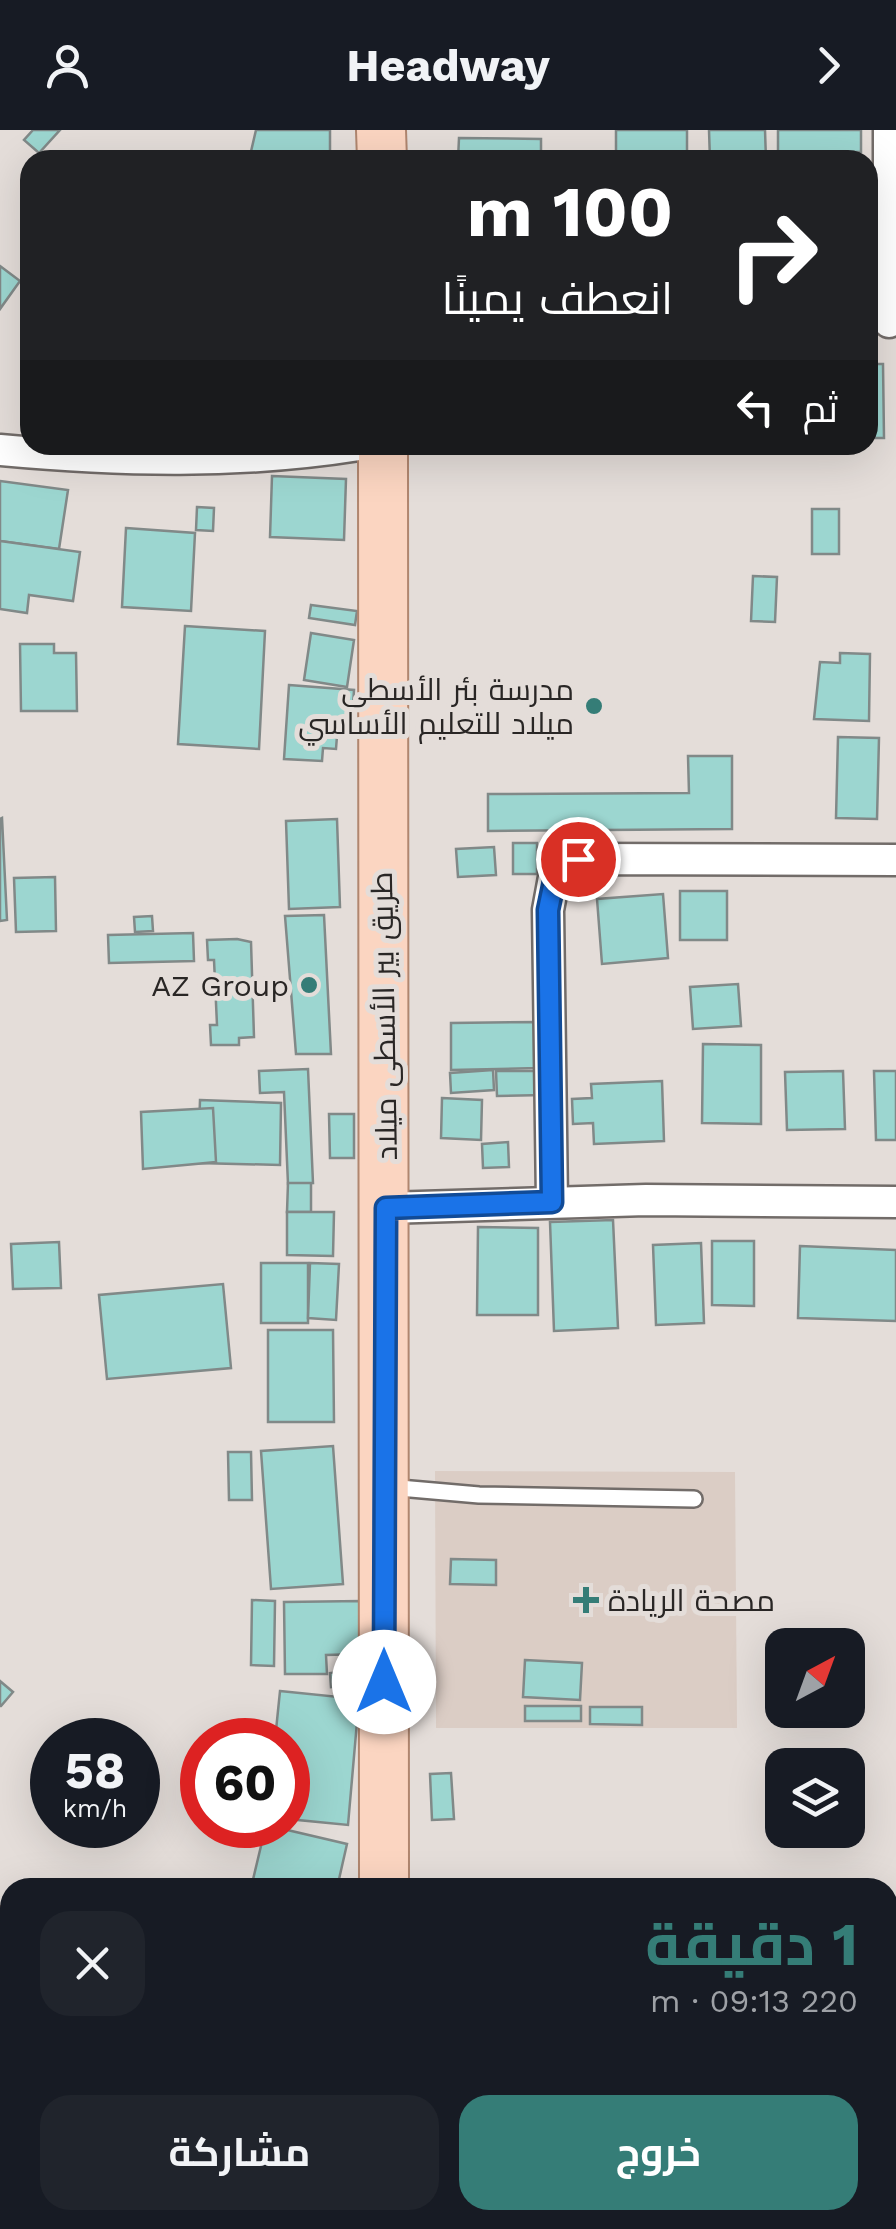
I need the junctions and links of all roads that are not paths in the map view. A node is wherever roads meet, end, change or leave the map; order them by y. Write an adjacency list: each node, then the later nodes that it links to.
1 (889, 130): 2 (street)
2 (884, 322)
3 (142, 455): 4 (street)
4 (282, 455)
5 (383, 455): 9 (main road, طريق بير الأسطى ميلاد)
6 (896, 860): 7 (street)
7 (552, 1202): 8 (street); 9 (street)
8 (896, 1202)
9 (386, 1208): 10 (main road, طريق بير الأسطى ميلاد)
10 (384, 1486): 11 (lane); 12 (main road, طريق بير الأسطى ميلاد)
11 (694, 1499)
12 (384, 1878)

